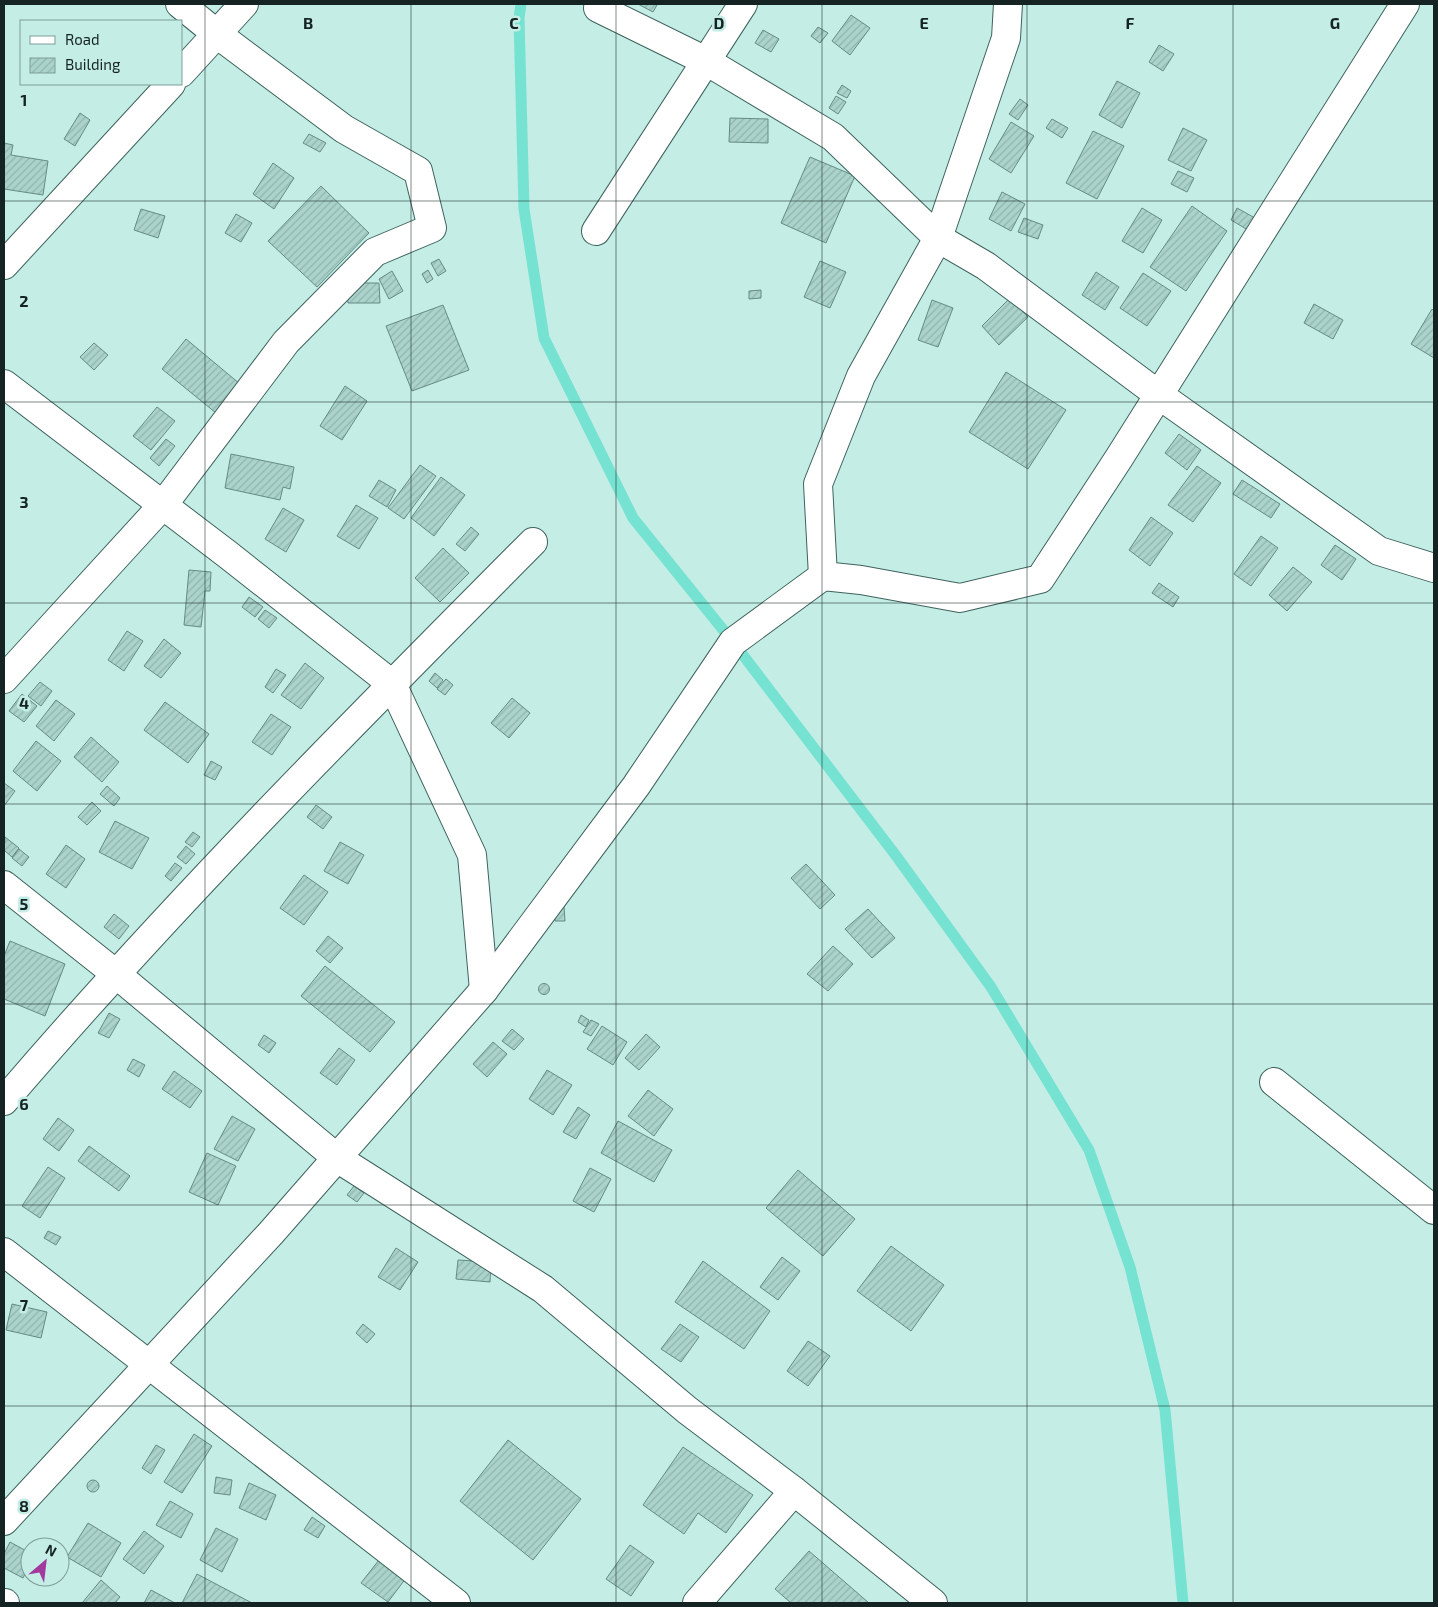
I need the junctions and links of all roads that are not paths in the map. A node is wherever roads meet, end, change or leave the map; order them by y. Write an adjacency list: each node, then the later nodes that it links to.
1 (180, 4): 7 (street)
2 (244, 4): 7 (street)
3 (743, 4): 8 (street)
4 (1008, 4): 12 (street)
5 (1404, 4): 15 (street)
6 (598, 8): 8 (street)
7 (217, 34): 9 (street); 16 (street)
8 (706, 61): 11 (street); 12 (street)
9 (182, 72)
10 (171, 85): 13 (street)
11 (596, 231)
12 (938, 238): 15 (street); 19 (street)
13 (4, 265)
14 (4, 384): 16 (street)
15 (1159, 394): 18 (street); 19 (street)
16 (163, 504): 20 (street); 21 (street)
17 (533, 542): 21 (street)
18 (1434, 568)
19 (823, 576): 24 (street)
20 (4, 679)
21 (392, 684): 23 (street); 24 (street)
22 (4, 885): 23 (street)
23 (116, 974): 26 (street); 27 (street)
24 (484, 990): 27 (street)
25 (1274, 1082): 28 (street)
26 (4, 1101)
27 (337, 1158): 30 (street); 31 (street)
28 (1434, 1210)
29 (4, 1252): 30 (street)
30 (149, 1364): 32 (street); 33 (street)
31 (794, 1491): 34 (street); 35 (street)
32 (4, 1521)
33 (456, 1603)
34 (698, 1603)
35 (933, 1603)

